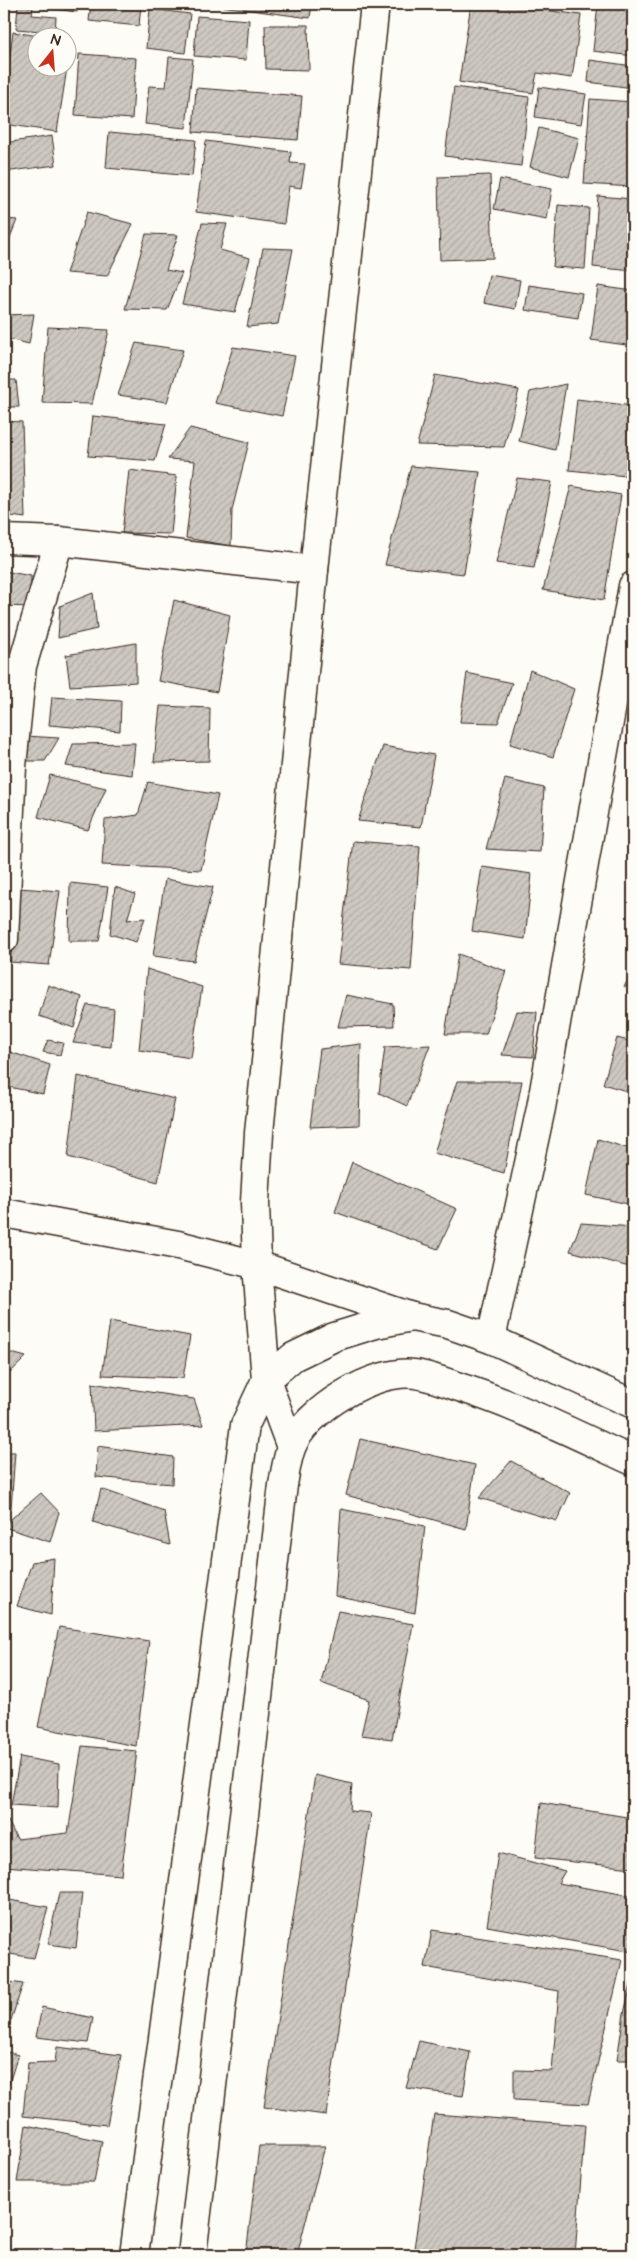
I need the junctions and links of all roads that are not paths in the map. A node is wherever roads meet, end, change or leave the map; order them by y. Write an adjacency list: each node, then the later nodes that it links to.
1 (375, 4): 4 (street)
2 (4, 539): 3 (street)
3 (59, 542): 4 (street); 6 (street)
4 (314, 570): 8 (street)
5 (633, 586): 10 (street)
6 (4, 939)
7 (4, 1212): 8 (street)
8 (257, 1265): 9 (street); 11 (street)
9 (412, 1318): 10 (street); 11 (street)
10 (490, 1339): 12 (street)
11 (266, 1380): 13 (street); 15 (street)
12 (633, 1404)
13 (291, 1447): 14 (street); 16 (street)
14 (633, 1460)
15 (134, 2255)
16 (192, 2255)

